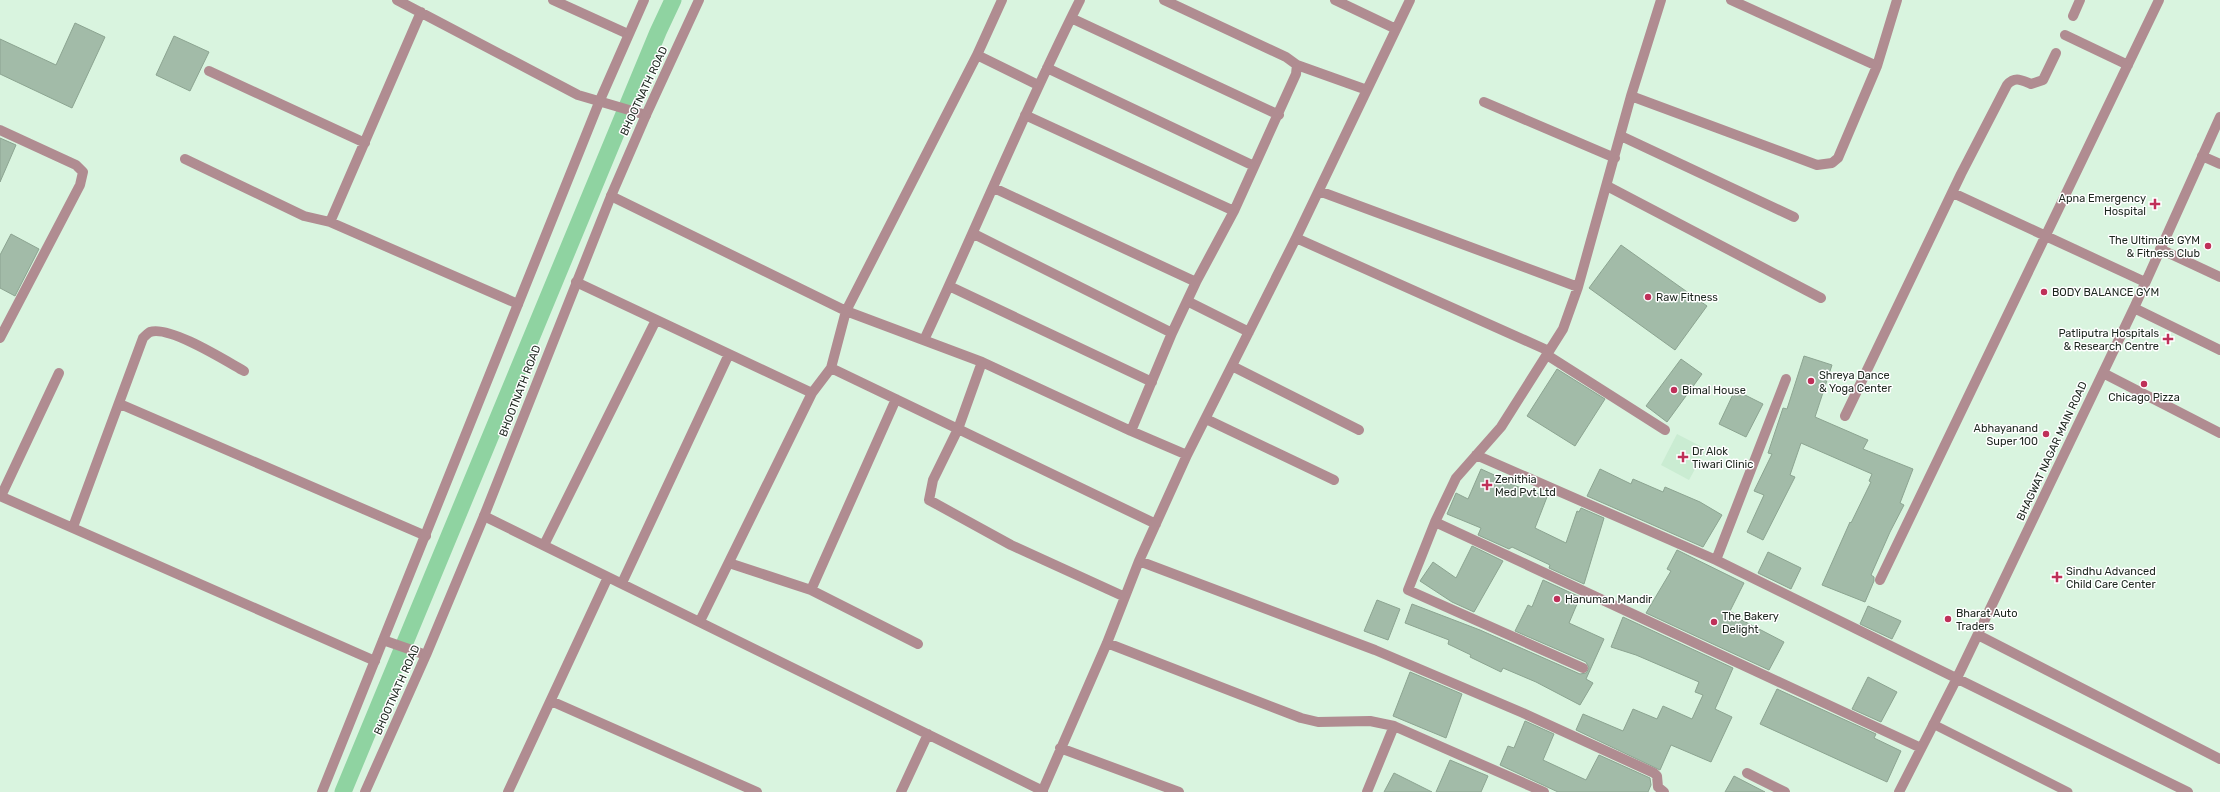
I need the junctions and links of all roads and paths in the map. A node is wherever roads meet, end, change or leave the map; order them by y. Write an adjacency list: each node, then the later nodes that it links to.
1 (397, 0): 15 (street)
2 (553, 0): 19 (street)
3 (644, 0): 19 (street)
4 (699, 0): 33 (street, BHOOTNATH ROAD)
5 (1002, 0): 22 (street)
6 (1080, 0): 17 (street)
7 (1164, 0): 23 (street)
8 (1335, 0): 18 (street)
9 (1410, 0): 18 (street)
10 (1661, 0): 30 (street)
11 (1731, 0): 25 (street)
12 (1897, 0): 25 (street)
13 (2080, 0): 16 (street)
14 (2159, 0): 24 (street)
15 (421, 12): 31 (street); 39 (street)
16 (2073, 16)
17 (1071, 18): 26 (street); 35 (street)
18 (1396, 29): 29 (street)
19 (628, 34): 31 (street)
20 (2065, 35): 24 (street)
21 (2056, 53): 48 (street)
22 (976, 55): 28 (street); 67 (street)
23 (1297, 65): 29 (street); 35 (street)
24 (2128, 65): 54 (street)
25 (1877, 66): 30 (street)
26 (1047, 68): 28 (street); 44 (street)
27 (209, 71): 39 (street)
28 (1038, 85): 34 (street)
29 (1367, 90): 47 (street)
30 (1631, 96): 38 (street)
31 (605, 102): 33 (street); 65 (street)
32 (1484, 102): 41 (street)
33 (646, 115): 49 (street, BHOOTNATH ROAD)
34 (1025, 115): 46 (street); 50 (street)
35 (1279, 115): 44 (street)
36 (2220, 117): 40 (street, BHAGWAT NAGAR MAIN ROAD)
37 (0, 130): 71 (street)
38 (1621, 136): 41 (street); 51 (street)
39 (365, 142): 52 (street)
40 (2202, 156): 43 (street); 56 (street, BHAGWAT NAGAR MAIN ROAD)
41 (1615, 158): 45 (street)
42 (185, 159): 52 (street)
43 (2220, 164)
44 (1254, 166): 50 (street)
45 (1607, 186): 62 (street); 63 (street)
46 (994, 188): 53 (street); 59 (street)
47 (1319, 191): 55 (street); 62 (street)
48 (1953, 192): 54 (street); 87 (street)
49 (611, 196): 58 (street, BHOOTNATH ROAD); 67 (street)
50 (1234, 211): 59 (street)
51 (1794, 217)
52 (330, 222): 65 (street)
53 (974, 234): 61 (street); 70 (street)
54 (2045, 236): 60 (street); 108 (street)
55 (1296, 238): 69 (street); 74 (street)
56 (2160, 249): 57 (street); 60 (street, BHAGWAT NAGAR MAIN ROAD)
57 (2220, 277)
58 (576, 282): 68 (street); 98 (street, BHOOTNATH ROAD)
59 (1196, 282): 64 (street)
60 (2145, 282): 66 (street, BHAGWAT NAGAR MAIN ROAD)
61 (949, 286): 72 (street); 83 (street)
62 (1578, 287): 74 (street)
63 (1821, 298)
64 (1187, 301): 69 (street); 70 (street)
65 (518, 304): 102 (street)
66 (2134, 308): 73 (street); 81 (street, BHAGWAT NAGAR MAIN ROAD)
67 (846, 311): 72 (street); 78 (street)
68 (656, 320): 75 (street); 103 (street)
69 (1249, 332): 77 (street)
70 (1172, 333): 83 (street)
71 (0, 338)
72 (924, 340): 76 (street)
73 (2220, 350)
74 (1548, 353): 92 (street); 95 (street)
75 (729, 354): 84 (street); 109 (street)
76 (982, 362): 89 (street); 90 (street)
77 (1232, 366): 88 (street); 91 (street)
78 (831, 368): 84 (street); 85 (street)
79 (244, 371): 86 (street)
80 (59, 373): 97 (street)
81 (2103, 373): 93 (street); 113 (street, BHAGWAT NAGAR MAIN ROAD)
82 (1786, 379): 105 (street)
83 (1152, 382): 90 (street)
84 (812, 393): 106 (street)
85 (896, 399): 89 (street); 110 (street)
86 (120, 404): 101 (street); 102 (street)
87 (1845, 416)
88 (1206, 419): 94 (street); 96 (street)
89 (958, 429): 100 (street); 111 (street)
90 (1131, 430): 94 (street)
91 (1359, 430)
92 (1665, 430)
93 (2220, 433)
94 (1188, 455): 100 (street)
95 (1476, 455): 99 (street); 105 (street)
96 (1334, 480)
97 (0, 496): 101 (street)
98 (484, 516): 103 (street); 117 (street, BHOOTNATH ROAD)
99 (1435, 522): 119 (street); 126 (street)
100 (1156, 524): 104 (street)
101 (73, 527): 118 (street)
102 (426, 536): 114 (street)
103 (544, 545): 107 (street)
104 (1139, 560): 111 (street); 138 (street)
105 (1716, 560): 120 (street)
106 (729, 563): 110 (street); 112 (street)
107 (608, 577): 109 (street); 121 (street)
108 (1880, 580)
109 (622, 584): 112 (street)
110 (812, 590): 116 (street)
111 (1125, 597): 115 (street)
112 (700, 621): 124 (street)
113 (1978, 634): 120 (street, BHAGWAT NAGAR MAIN ROAD); 127 (street)
114 (386, 641): 117 (street); 118 (street)
115 (1107, 643): 123 (street); 125 (street)
116 (918, 644)
117 (422, 654): 131 (street, BHOOTNATH ROAD)
118 (375, 662): 130 (street)
119 (1582, 668)
120 (1956, 680): 122 (street, BHAGWAT NAGAR MAIN ROAD); 142 (street)
121 (551, 701): 132 (street); 133 (street)
122 (1933, 724): 126 (street, BHAGWAT NAGAR MAIN ROAD); 141 (lane)
123 (1394, 726): 136 (street); 137 (street)
124 (928, 734): 129 (street); 134 (street)
125 (1060, 748): 129 (street); 135 (street)
126 (1921, 748): 140 (street, BHAGWAT NAGAR MAIN ROAD)
127 (2220, 759)
128 (1747, 773): 139 (street)
129 (1043, 791)
130 (322, 792)
131 (365, 792)
132 (508, 792)
133 (757, 792)
134 (901, 792)
135 (1179, 792)
136 (1367, 792)
137 (1544, 792)
138 (1664, 792)
139 (1785, 792)
140 (1899, 792)
141 (2068, 792)
142 (2188, 792)

